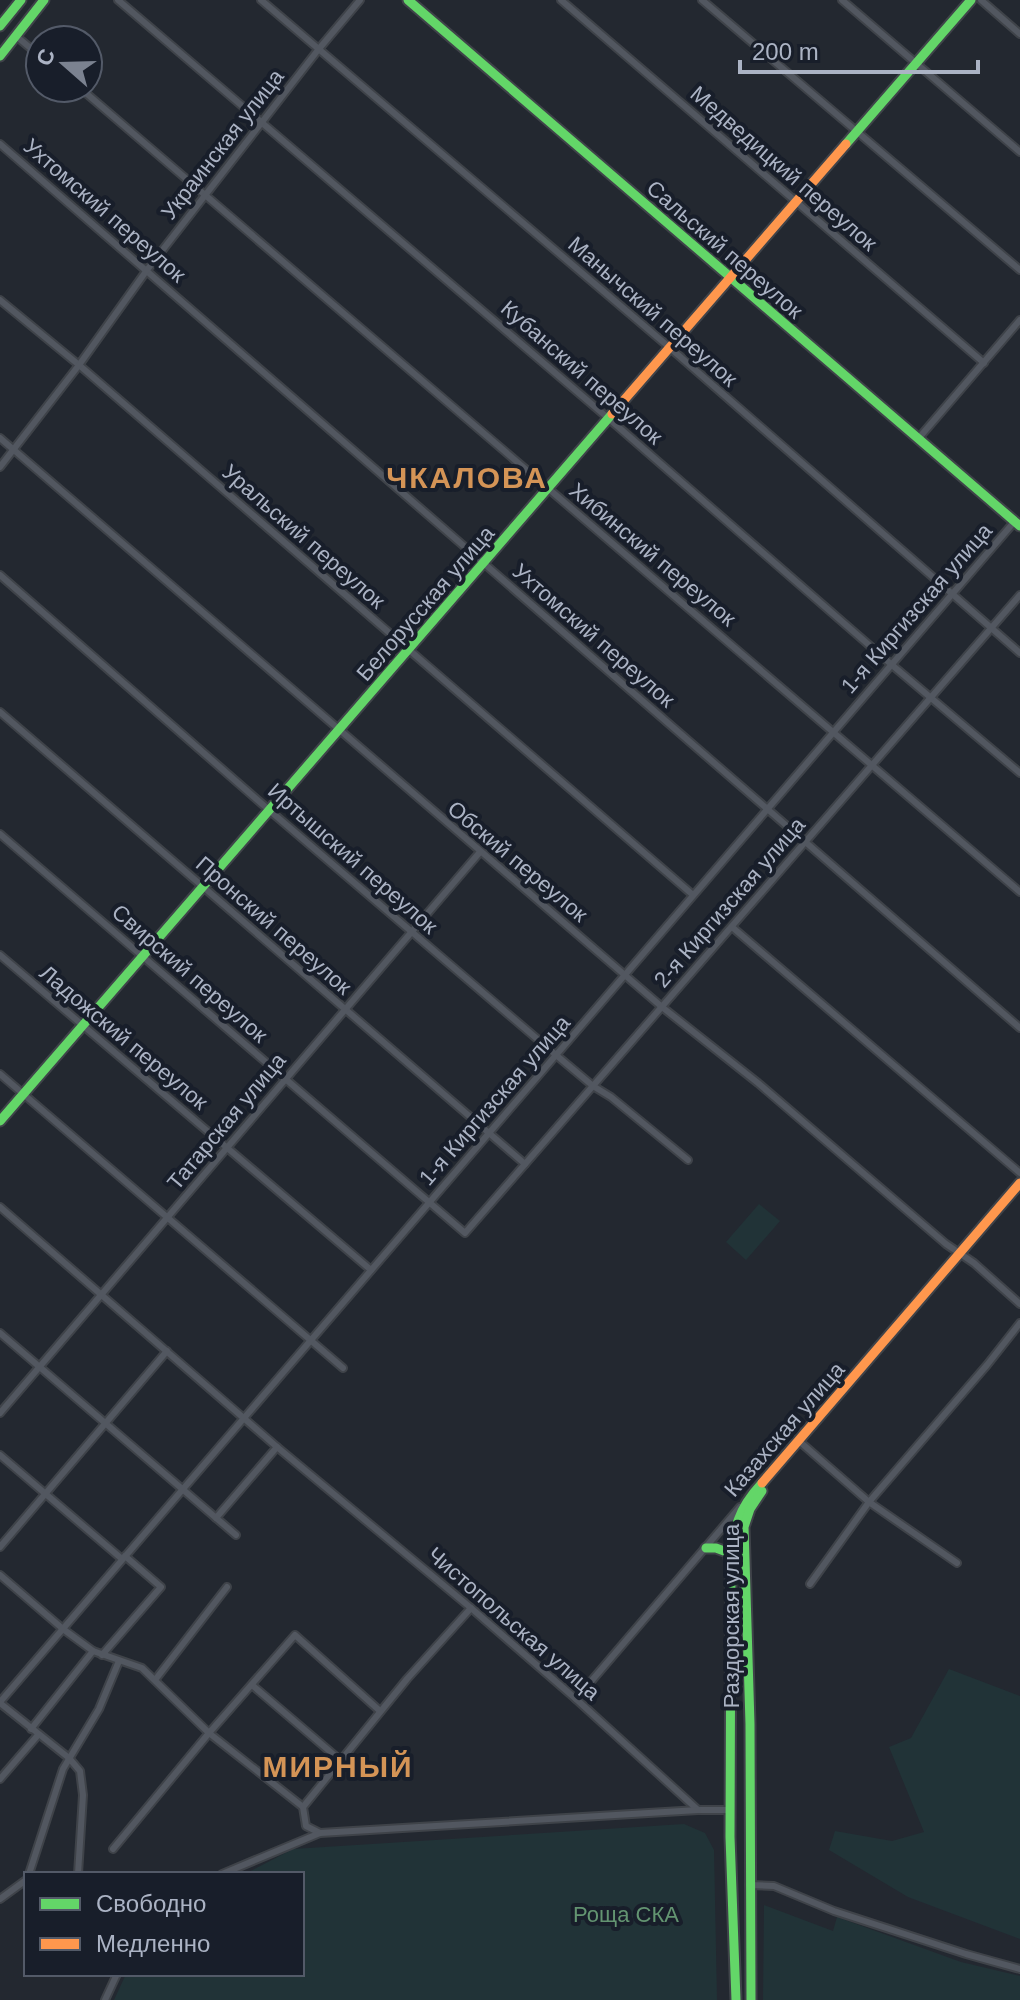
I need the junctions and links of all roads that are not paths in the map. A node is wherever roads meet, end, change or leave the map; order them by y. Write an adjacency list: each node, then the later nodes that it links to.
1 (21, 0): 12 (main road)
2 (44, 0): 14 (main road)
3 (118, 0): 20 (street, Кубанский переулок)
4 (261, 0): 16 (street, Манычский переулок)
5 (360, 0): 16 (street, Украинская улица)
6 (408, 0): 28 (main road, Сальский переулок)
7 (561, 0): 25 (street, Медведицкий переулок)
8 (702, 0): 21 (street)
9 (842, 0): 18 (street)
10 (971, 0): 18 (main road, Белорусская улица)
11 (981, 0): 13 (street)
12 (0, 26)
13 (1020, 34)
14 (16, 36): 15 (street); 17 (main road)
15 (24, 43)
16 (318, 50): 20 (street, Украинская улица); 31 (street, Манычский переулок)
17 (0, 56)
18 (915, 63): 21 (main road, Белорусская улица); 23 (street)
19 (99, 104): 24 (street, Хибинский переулок)
20 (261, 123): 24 (street, Украинская улица); 34 (street, Кубанский переулок)
21 (857, 130): 25 (main road, Белорусская улица); 27 (street)
22 (0, 144): 26 (street, Ухтомский переулок)
23 (1020, 152)
24 (205, 195): 26 (street, Украинская улица); 39 (street, Хибинский переулок)
25 (796, 201): 28 (main road, Белорусская улица); 32 (street, Медведицкий переулок)
26 (147, 270): 33 (street, Украинская улица); 41 (street, Ухтомский переулок)
27 (1020, 270)
28 (730, 277): 31 (main road, Белорусская улица); 36 (main road, Сальский переулок)
29 (0, 300): 33 (street, Уральский переулок)
30 (1020, 320): 32 (street)
31 (669, 347): 34 (main road, Белорусская улица); 43 (street, Манычский переулок)
32 (984, 363): 36 (street)
33 (79, 365): 37 (street, Украинская улица); 46 (street, Уральский переулок)
34 (608, 418): 39 (main road, Белорусская улица); 48 (street, Кубанский переулок)
35 (0, 438): 37 (street, Обский переулок)
36 (918, 439): 40 (main road, Сальский переулок)
37 (13, 450): 38 (street, Украинская улица); 51 (street, Обский переулок)
38 (0, 467)
39 (548, 488): 41 (main road, Белорусская улица); 52 (street, Хибинский переулок)
40 (1018, 521): 43 (street, 1-я Киргизская улица)
41 (484, 563): 46 (main road, Белорусская улица); 55 (street, Ухтомский переулок)
42 (0, 575): 56 (street, Иртышский переулок)
43 (952, 594): 45 (street, Манычский переулок); 48 (street, 1-я Киргизская улица)
44 (1020, 595): 45 (street, 2-я Киргизская улица)
45 (991, 628): 47 (street, Манычский переулок); 49 (street, 2-я Киргизская улица)
46 (408, 650): 51 (main road, Белорусская улица); 62 (street, Уральский переулок)
47 (1020, 653)
48 (892, 665): 49 (street, Кубанский переулок); 52 (street, 1-я Киргизская улица)
49 (931, 698): 53 (street, 2-я Киргизская улица); 54 (street, Кубанский переулок)
50 (0, 712): 60 (street, Пронский переулок)
51 (338, 730): 56 (main road, Белорусская улица); 59 (street, Обский переулок)
52 (834, 732): 53 (street, Хибинский переулок); 55 (street, 1-я Киргизская улица)
53 (872, 765): 58 (street, 2-я Киргизская улица); 61 (street, Хибинский переулок)
54 (1020, 773)
55 (767, 809): 58 (street, Ухтомский переулок); 62 (street, 1-я Киргизская улица)
56 (269, 810): 60 (main road, Белорусская улица); 64 (street, Иртышский переулок)
57 (0, 834): 66 (street, Свирский переулок)
58 (806, 842): 63 (street, 2-я Киргизская улица); 71 (street, Ухтомский переулок)
59 (480, 852): 64 (street, Татарская улица); 67 (street, Обский переулок)
60 (203, 887): 66 (main road, Белорусская улица); 69 (street, Пронский переулок)
61 (1020, 892)
62 (693, 895): 67 (street, 1-я Киргизская улица)
63 (732, 927): 68 (street, 2-я Киргизская улица); 82 (street)
64 (411, 932): 69 (street, Татарская улица); 72 (street, Иртышский переулок)
65 (0, 955): 70 (street, Ладожский переулок)
66 (143, 956): 70 (main road, Белорусская улица); 74 (street, Свирский переулок)
67 (625, 975): 68 (street, Обский переулок); 72 (street, 1-я Киргизская улица)
68 (662, 1007): 75 (street, 2-я Киргизская улица); 88 (street, Обский переулок)
69 (345, 1009): 74 (street, Татарская улица); 78 (street, Пронский переулок)
70 (83, 1026): 76 (main road, Белорусская улица); 79 (street, Ладожский переулок)
71 (1020, 1028)
72 (556, 1055): 75 (street, Иртышский переулок); 78 (street, 1-я Киргизская улица)
73 (0, 1074): 76 (street)
74 (285, 1079): 79 (street, Татарская улица); 84 (street, Свирский переулок)
75 (593, 1086): 80 (street, Иртышский переулок); 81 (street, 2-я Киргизская улица)
76 (24, 1094): 77 (main road, Белорусская улица); 86 (street)
77 (0, 1121)
78 (489, 1133): 81 (street, Пронский переулок); 84 (street, 1-я Киргизская улица)
79 (226, 1148): 86 (street, Татарская улица); 89 (street, Ладожский переулок)
80 (688, 1160)
81 (525, 1164): 87 (street, 2-я Киргизская улица)
82 (1020, 1173)
83 (1020, 1183): 88 (main road, Казахская улица)
84 (429, 1203): 87 (street, Свирский переулок); 89 (street, 1-я Киргизская улица)
85 (0, 1207): 90 (street, Чистопольская улица)
86 (167, 1218): 90 (street, Татарская улица); 94 (street)
87 (465, 1233)
88 (960, 1253): 91 (street, Обский переулок); 101 (main road, Казахская улица)
89 (371, 1270): 94 (street, 1-я Киргизская улица)
90 (102, 1295): 95 (street, Чистопольская улица); 96 (street, Татарская улица)
91 (1020, 1304)
92 (1020, 1323): 108 (street)
93 (0, 1333): 96 (street)
94 (310, 1341): 97 (street); 99 (street, 1-я Киргизская улица)
95 (167, 1351): 99 (street, Чистопольская улица); 100 (street)
96 (40, 1366): 98 (street, Татарская улица); 100 (street)
97 (343, 1368)
98 (0, 1413)
99 (244, 1418): 102 (street, Чистопольская улица); 105 (street, 1-я Киргизская улица)
100 (106, 1424): 105 (street); 106 (street)
101 (799, 1441): 104 (main road, Казахская улица); 108 (street)
102 (277, 1447): 109 (street); 119 (street, Чистопольская улица)
103 (0, 1455): 106 (street)
104 (777, 1468): 107 (main road, Казахская улица); 130 (main road, Раздорская улица)
105 (182, 1490): 109 (street); 113 (street, 1-я Киргизская улица)
106 (45, 1494): 111 (street); 113 (street)
107 (744, 1502): 112 (street, Казахская улица); 114 (main road, Раздорская улица)
108 (869, 1502): 115 (street); 117 (street)
109 (216, 1518): 110 (street)
110 (236, 1535)
111 (0, 1547)
112 (706, 1548): 114 (main road); 126 (street, Казахская улица)
113 (124, 1558): 120 (street, 1-я Киргизская улица); 122 (street)
114 (731, 1560): 129 (main road, Раздорская улица)
115 (957, 1563)
116 (0, 1575): 120 (street)
117 (810, 1584)
118 (227, 1587): 124 (street)
119 (471, 1608): 126 (street, Чистопольская улица); 128 (street)
120 (63, 1629): 121 (street); 127 (street, 1-я Киргизская улица)
121 (93, 1651): 122 (street); 131 (street)
122 (102, 1655): 123 (street)
123 (119, 1661): 124 (street); 134 (street)
124 (155, 1680): 132 (street)
125 (252, 1685): 128 (street); 132 (street); 135 (street)
126 (576, 1699): 138 (street, Чистопольская улица)
127 (0, 1702): 131 (street)
128 (380, 1711): 135 (street)
129 (730, 1724): 130 (main road, Раздорская улица); 139 (main road, Раздорская улица)
130 (750, 1724): 147 (main road, Раздорская улица)
131 (31, 1729): 133 (street)
132 (209, 1733): 137 (street); 141 (street)
133 (38, 1735): 134 (street); 136 (street)
134 (69, 1758): 142 (street); 143 (street)
135 (340, 1760): 137 (street)
136 (0, 1779)
137 (303, 1807): 140 (street)
138 (698, 1810): 139 (street); 140 (street)
139 (730, 1810): 146 (main road, Раздорская улица)
140 (320, 1833): 144 (street)
141 (113, 1849)
142 (30, 1872)
143 (78, 1872)
144 (227, 1872)
145 (24, 1881): 148 (street)
146 (730, 1885): 147 (main road); 152 (main road, Раздорская улица)
147 (749, 1885): 149 (street); 153 (main road, Раздорская улица)
148 (0, 1899)
149 (1020, 1969)
150 (116, 1976): 151 (street)
151 (105, 2000)
152 (736, 2000)
153 (751, 2000)

